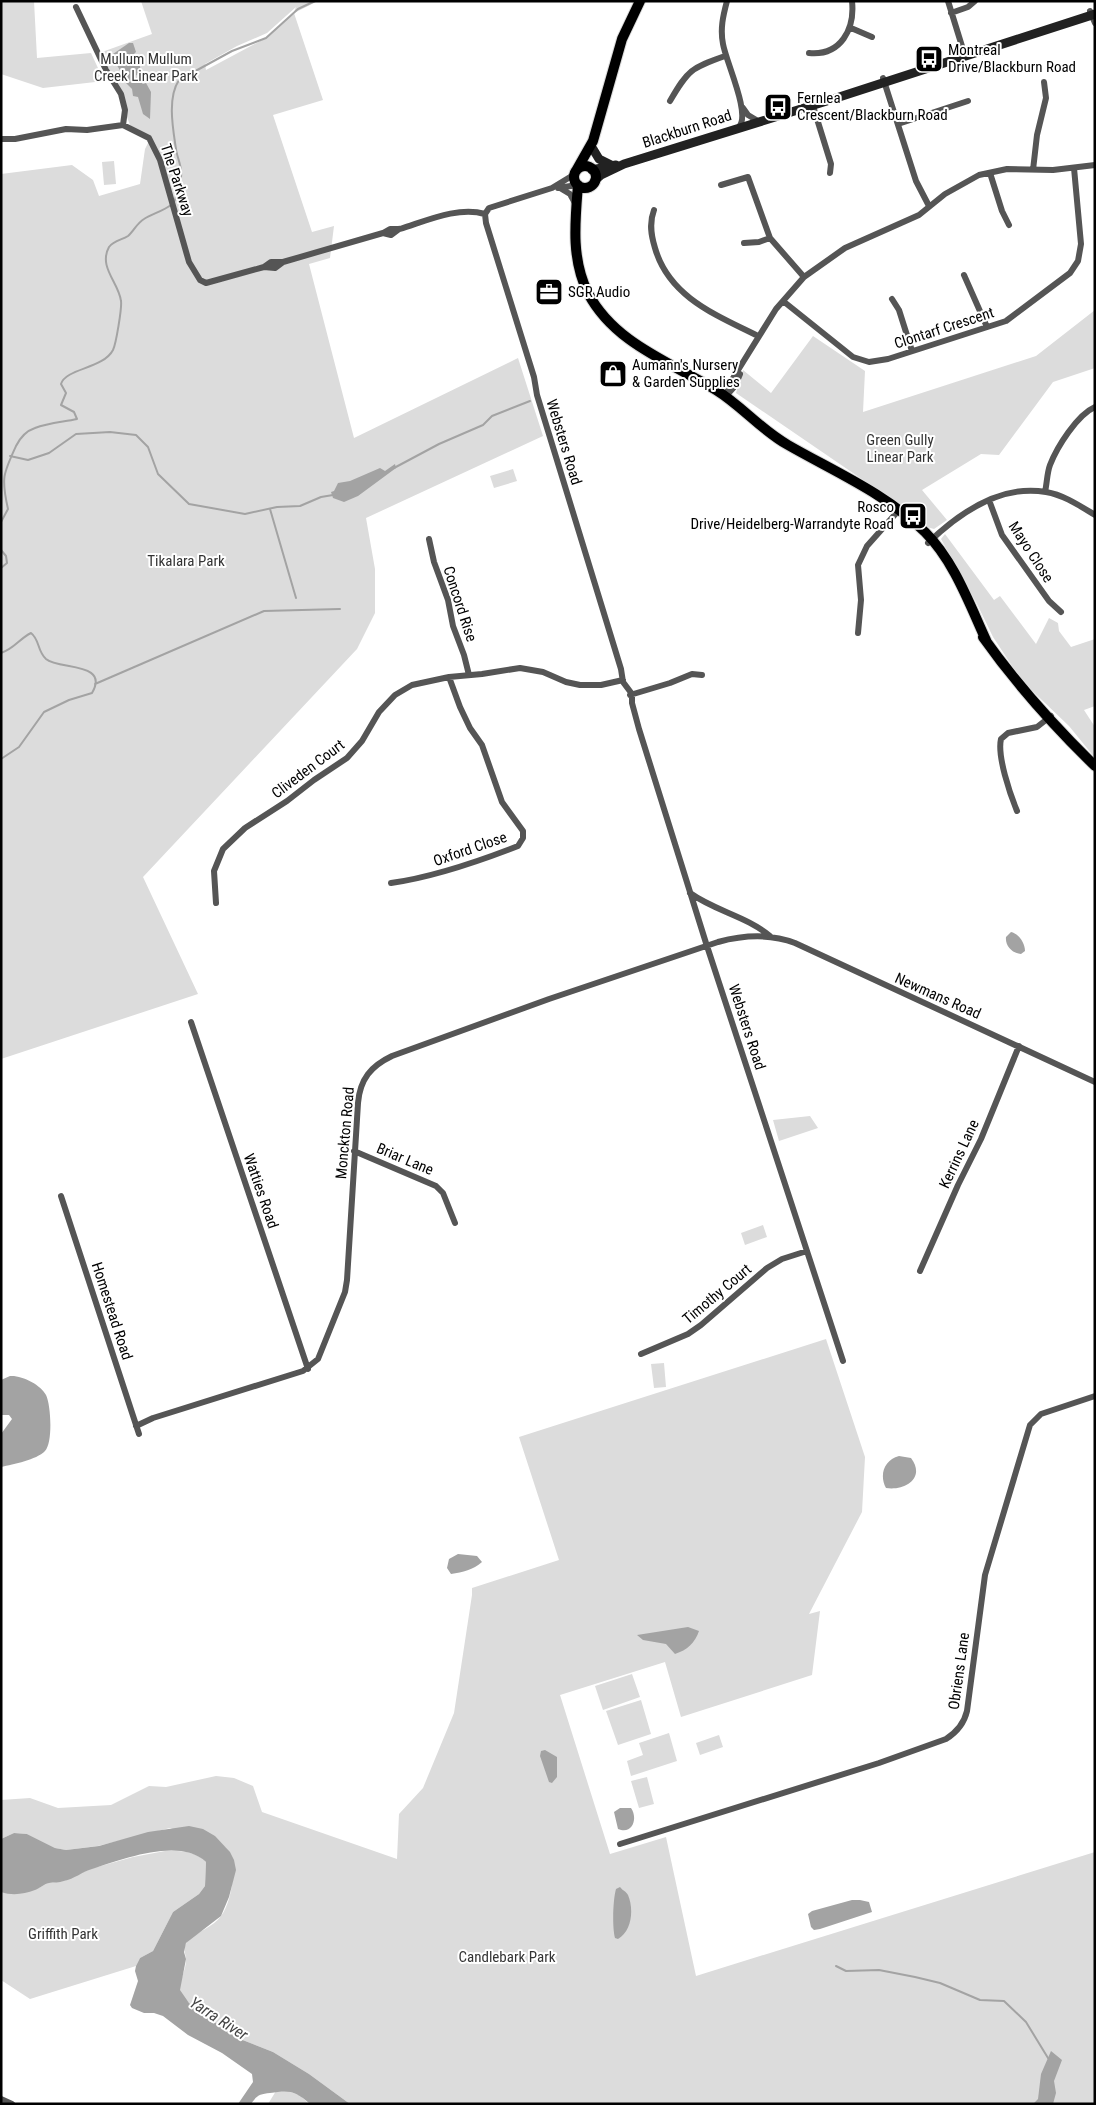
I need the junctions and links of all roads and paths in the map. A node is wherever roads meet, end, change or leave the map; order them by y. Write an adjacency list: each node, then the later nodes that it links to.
1 (640, 1): 25 (main road)
2 (727, 1): 13 (street)
3 (852, 1): 9 (street)
4 (948, 1): 7 (street)
5 (975, 1): 7 (street)
6 (76, 7): 21 (street)
7 (951, 13): 12 (street)
8 (1093, 14): 12 (main road, Blackburn Road)
9 (851, 28): 10 (street); 11 (street)
10 (872, 37)
11 (809, 53)
12 (965, 53): 14 (main road, Blackburn Road)
13 (726, 56): 16 (street); 18 (street)
14 (883, 80): 19 (main road, Blackburn Road); 20 (main road, Blackburn Road); 22 (street)
15 (1044, 82): 31 (street)
16 (670, 101)
17 (968, 101): 22 (street)
18 (742, 106): 20 (street); 23 (street)
19 (813, 106): 20 (main road, Blackburn Road); 33 (street)
20 (758, 121): 23 (main road, Blackburn Road)
21 (123, 124): 24 (street); 43 (street, The Parkway)
22 (898, 124): 40 (street)
23 (739, 127): 26 (main road, Blackburn Road)
24 (1, 139)
25 (593, 145): 27 (main road); 30 (main road); 32 (main road)
26 (624, 164): 27 (main road, Blackburn Road); 35 (main road, Blackburn Road)
27 (611, 165): 30 (main road, Blackburn Road)
28 (1095, 165): 29 (street)
29 (1074, 168): 31 (street); 51 (street, Clontarf Crescent)
30 (592, 169): 32 (main road); 35 (main road)
31 (1033, 170): 34 (street)
32 (576, 172): 36 (main road); 38 (street)
33 (830, 173)
34 (990, 173): 40 (street); 44 (street)
35 (593, 184): 36 (main road); 42 (main road)
36 (577, 185): 39 (street); 42 (main road)
37 (721, 185): 45 (street)
38 (552, 188): 39 (street); 43 (street)
39 (560, 188): 42 (street)
40 (929, 206): 48 (street)
41 (654, 210): 52 (street)
42 (577, 212): 54 (main road)
43 (485, 214): 67 (street, Websters Road)
44 (1010, 225)
45 (770, 238): 46 (street); 48 (street)
46 (744, 243)
47 (964, 275): 51 (street)
48 (804, 277): 50 (street)
49 (892, 299): 53 (street)
50 (783, 301): 52 (street); 53 (street, Clontarf Crescent)
51 (987, 327): 53 (street, Clontarf Crescent)
52 (758, 336): 54 (street)
53 (912, 351)
54 (728, 393): 58 (main road)
55 (1095, 407): 56 (street)
56 (1045, 492): 57 (street); 59 (street)
57 (989, 500): 61 (street); 62 (street, Mayo Close)
58 (897, 512): 61 (main road); 63 (street)
59 (1095, 515)
60 (429, 539): 64 (street, Concord Rise)
61 (930, 542): 69 (main road)
62 (1061, 612)
63 (858, 633)
64 (468, 675): 66 (street, Cliveden Court); 67 (street, Cliveden Court)
65 (702, 675): 68 (street)
66 (448, 676): 72 (street, Oxford Close); 75 (street, Cliveden Court)
67 (622, 679): 68 (street, Websters Road)
68 (631, 696): 73 (street, Websters Road)
69 (1050, 717): 70 (main road); 71 (street)
70 (1095, 766)
71 (1017, 810)
72 (391, 883)
73 (690, 893): 74 (street, Newmans Road); 76 (street, Websters Road)
74 (703, 902): 76 (street); 77 (street, Newmans Road)
75 (216, 903)
76 (696, 911): 78 (street, Websters Road)
77 (770, 936): 78 (street, Newmans Road); 80 (street, Newmans Road)
78 (707, 946): 82 (street, Monckton Road); 85 (street, Websters Road)
79 (191, 1022): 89 (street, Watties Road)
80 (1019, 1046): 81 (street, Newmans Road); 86 (street, Kerrins Lane)
81 (1095, 1082)
82 (354, 1151): 84 (street, Briar Lane); 89 (street, Monckton Road)
83 (61, 1196): 91 (street, Homestead Road)
84 (455, 1222)
85 (807, 1251): 87 (street, Timothy Court); 88 (street, Websters Road)
86 (920, 1271)
87 (641, 1354)
88 (843, 1361)
89 (308, 1369): 91 (street)
90 (1095, 1396): 93 (street, Obriens Lane)
91 (136, 1426): 92 (street, Homestead Road)
92 (139, 1434)
93 (620, 1844)
94 (1, 2099): 95 (street)
95 (12, 2104)

